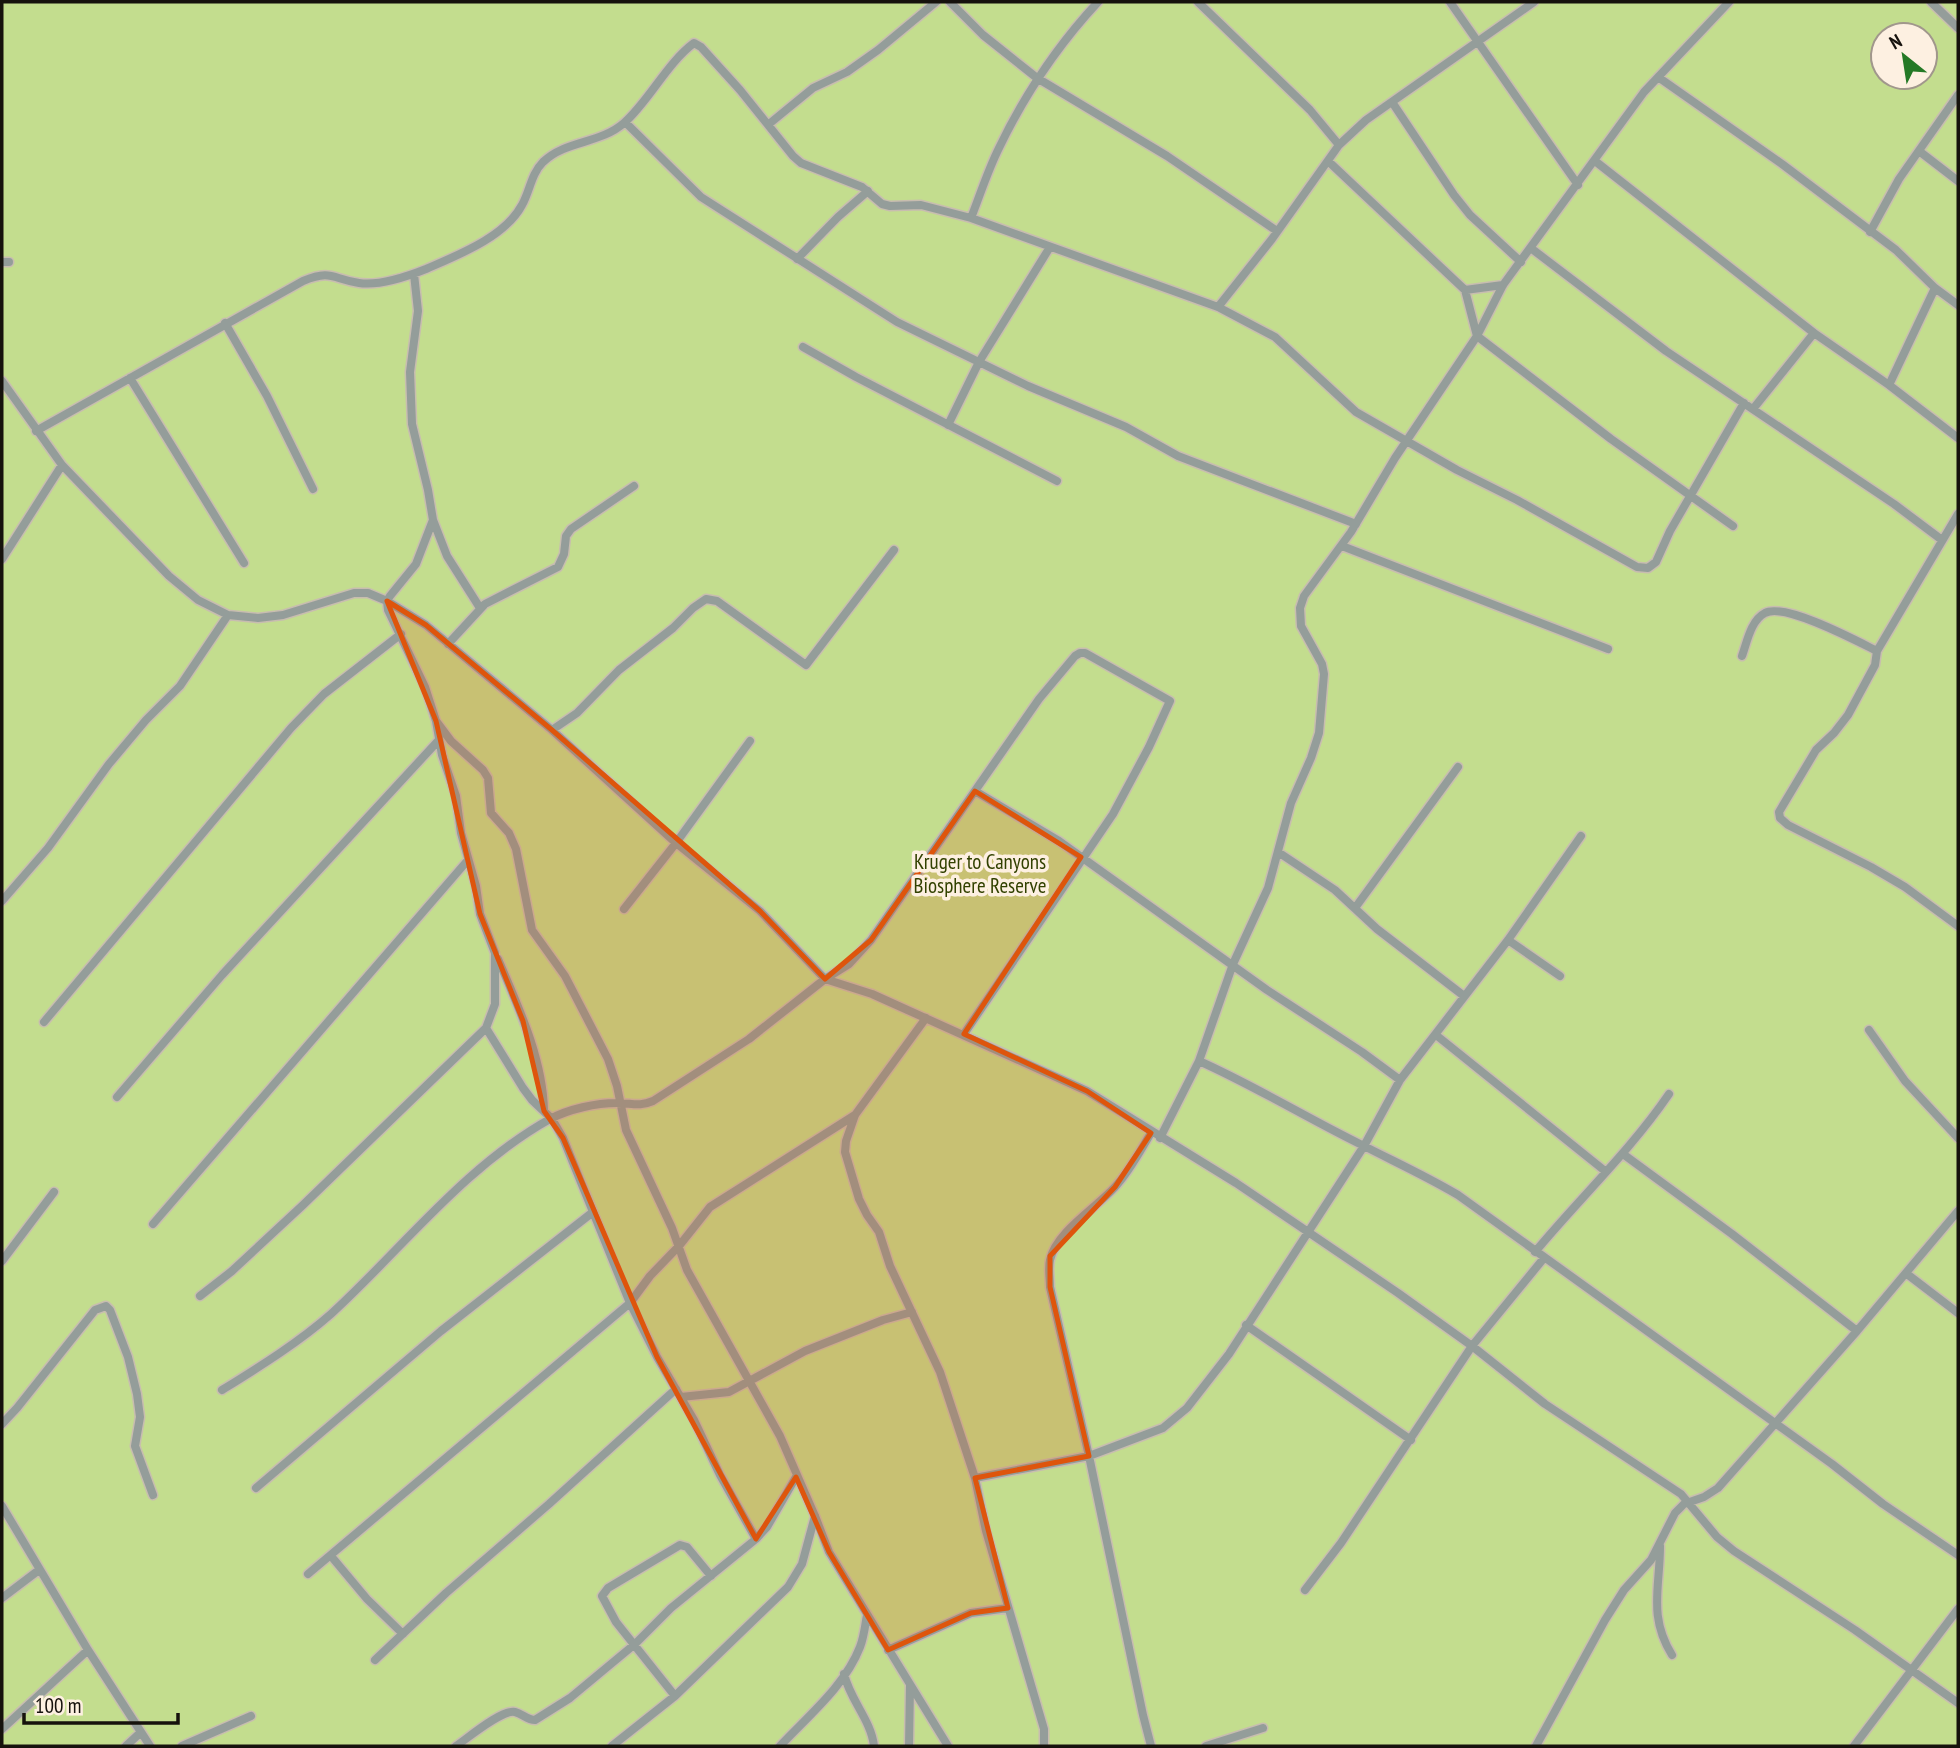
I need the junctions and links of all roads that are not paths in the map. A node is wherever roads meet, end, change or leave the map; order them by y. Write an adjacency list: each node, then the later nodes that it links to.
1 (936, 2): 16 (street)
2 (950, 2): 12 (street)
3 (1098, 2): 12 (street)
4 (1198, 2): 17 (street)
5 (1450, 2): 10 (street)
6 (1534, 2): 10 (street)
7 (1729, 2): 11 (street)
8 (1931, 2): 9 (street)
9 (1958, 28)
10 (1478, 43): 14 (street); 22 (street)
11 (1658, 76): 20 (street); 26 (street)
12 (1037, 78): 24 (street); 25 (street)
13 (1958, 95): 18 (street)
14 (1392, 102): 17 (street); 30 (street)
15 (625, 122): 16 (street); 29 (street); 31 (street)
16 (769, 124): 23 (street)
17 (1339, 145): 19 (street)
18 (1919, 151): 21 (street); 26 (street)
19 (1328, 161): 25 (street); 34 (street)
20 (1595, 161): 22 (street); 38 (street)
21 (1958, 181)
22 (1578, 185): 28 (street)
23 (868, 191): 24 (street); 29 (street)
24 (971, 218): 27 (street)
25 (1277, 231): 36 (street)
26 (1870, 232): 33 (street)
27 (1050, 247): 36 (street); 41 (street)
28 (1532, 249): 30 (street); 45 (street)
29 (797, 259): 41 (street)
30 (1521, 262): 32 (street)
31 (414, 274): 37 (street); 57 (street)
32 (1503, 285): 34 (street); 39 (street)
33 (1935, 288): 35 (street); 44 (street)
34 (1465, 290): 39 (street)
35 (1958, 305)
36 (1217, 307): 50 (street)
37 (225, 323): 42 (street); 54 (street)
38 (1814, 334): 44 (street); 46 (street)
39 (1477, 336): 50 (street); 55 (street)
40 (803, 347): 47 (street)
41 (979, 362): 47 (street); 58 (street)
42 (130, 378): 48 (street); 64 (street)
43 (2, 381): 48 (street)
44 (1889, 385): 49 (street)
45 (1744, 403): 46 (street); 55 (street)
46 (1753, 408): 60 (street)
47 (948, 425): 52 (street)
48 (36, 431): 51 (street)
49 (1958, 438)
50 (1406, 441): 55 (street); 58 (street)
51 (62, 465): 63 (street); 67 (street)
52 (1057, 481)
53 (634, 485): 66 (street)
54 (313, 489)
55 (1691, 496): 59 (street)
56 (1958, 514): 60 (street)
57 (433, 520): 65 (street); 66 (street)
58 (1356, 524): 61 (street)
59 (1734, 526)
60 (1942, 540): 71 (street)
61 (1342, 546): 70 (street); 81 (street)
62 (894, 550): 74 (street)
63 (2, 559)
64 (244, 563)
65 (387, 601): 67 (street); 68 (street); 69 (street)
66 (480, 608): 69 (street)
67 (228, 615): 84 (street)
68 (401, 634): 73 (street); 95 (street)
69 (448, 644): 74 (street)
70 (1608, 649)
71 (1877, 651): 72 (street); 87 (street)
72 (1742, 656)
73 (436, 721): 75 (street); 104 (street)
74 (552, 730): 80 (street)
75 (438, 741): 83 (street); 103 (street)
76 (750, 741): 80 (street)
77 (1458, 767): 85 (street)
78 (975, 791): 82 (street); 82 (street); 92 (street)
79 (1581, 836): 88 (street)
80 (676, 843): 86 (street); 92 (street)
81 (1278, 852): 85 (street); 90 (street)
82 (1081, 857): 90 (street); 98 (street)
83 (468, 860): 89 (street); 117 (street)
84 (2, 901)
85 (1355, 908): 93 (street)
86 (624, 909)
87 (1958, 926)
88 (1508, 940): 91 (street); 93 (street)
89 (495, 953): 96 (street); 105 (street)
90 (1233, 964): 100 (street); 101 (street)
91 (1560, 976)
92 (825, 979): 94 (street); 104 (street)
93 (1464, 996): 99 (street)
94 (926, 1018): 98 (street); 106 (street)
95 (44, 1022)
96 (486, 1028): 105 (street); 124 (street)
97 (1870, 1030): 110 (street)
98 (964, 1034): 108 (street)
99 (1436, 1035): 101 (street); 113 (street)
100 (1199, 1061): 109 (street); 111 (street)
101 (1400, 1080): 111 (street)
102 (1669, 1094): 112 (street)
103 (117, 1097)
104 (619, 1103): 107 (street); 119 (street)
105 (544, 1111): 107 (street)
106 (855, 1115): 119 (street); 126 (street)
107 (552, 1118): 116 (street); 132 (street)
108 (1152, 1133): 109 (street); 137 (street)
109 (1160, 1138): 118 (street)
110 (1958, 1138)
111 (1364, 1146): 118 (street); 120 (street)
112 (1623, 1154): 113 (street); 129 (street)
113 (1605, 1171): 120 (street)
114 (54, 1192): 122 (street)
115 (1958, 1211): 123 (street)
116 (593, 1212): 125 (street); 140 (street)
117 (153, 1224)
118 (1308, 1231): 128 (street); 130 (street)
119 (679, 1246): 125 (street); 131 (street)
120 (1535, 1252): 121 (street)
121 (1544, 1258): 130 (street); 134 (street)
122 (2, 1261)
123 (1907, 1274): 127 (street); 129 (street)
124 (200, 1296)
125 (630, 1303): 133 (street); 148 (street)
126 (912, 1312): 131 (street); 139 (street)
127 (1958, 1313)
128 (1246, 1325): 136 (street); 137 (street)
129 (1857, 1331): 134 (street)
130 (1472, 1346): 136 (street); 142 (street)
131 (751, 1381): 133 (street); 138 (street)
132 (222, 1390)
133 (679, 1393): 145 (street); 157 (street)
134 (1776, 1423): 142 (street); 147 (street)
135 (2, 1424): 141 (street)
136 (1411, 1440): 152 (street)
137 (1089, 1456): 139 (street); 182 (street)
138 (796, 1477): 144 (street); 145 (street)
139 (975, 1478): 154 (street)
140 (256, 1489)
141 (153, 1495)
142 (1690, 1502): 146 (street); 163 (street)
143 (2, 1506): 149 (street)
144 (816, 1516): 156 (street); 166 (street)
145 (757, 1539): 151 (street)
146 (1660, 1543): 161 (street); 184 (street)
147 (1958, 1555)
148 (331, 1556): 150 (street); 157 (street)
149 (39, 1570): 153 (street); 159 (street)
150 (308, 1574)
151 (711, 1576): 158 (street); 158 (street)
152 (1305, 1590)
153 (2, 1598)
154 (1007, 1608): 160 (street); 181 (street)
155 (1958, 1609): 163 (street)
156 (867, 1615): 160 (street); 164 (street)
157 (403, 1634): 162 (street)
158 (635, 1644): 166 (street); 175 (street)
159 (88, 1650): 170 (street); 171 (street)
160 (888, 1650): 165 (street)
161 (1672, 1655)
162 (375, 1660)
163 (1912, 1669): 167 (street); 185 (street)
164 (844, 1674): 177 (street); 178 (street)
165 (910, 1685): 179 (street); 180 (street)
166 (675, 1696): 176 (street)
167 (1958, 1703)
168 (251, 1716): 174 (street)
169 (1264, 1728): 183 (street)
170 (2, 1730)
171 (140, 1733): 172 (street); 173 (street)
172 (126, 1746)
173 (150, 1746)
174 (182, 1746)
175 (456, 1746)
176 (612, 1746)
177 (780, 1746)
178 (874, 1746)
179 (909, 1746)
180 (948, 1746)
181 (1044, 1746)
182 (1151, 1746)
183 (1206, 1746)
184 (1536, 1746)
185 (1854, 1746)

